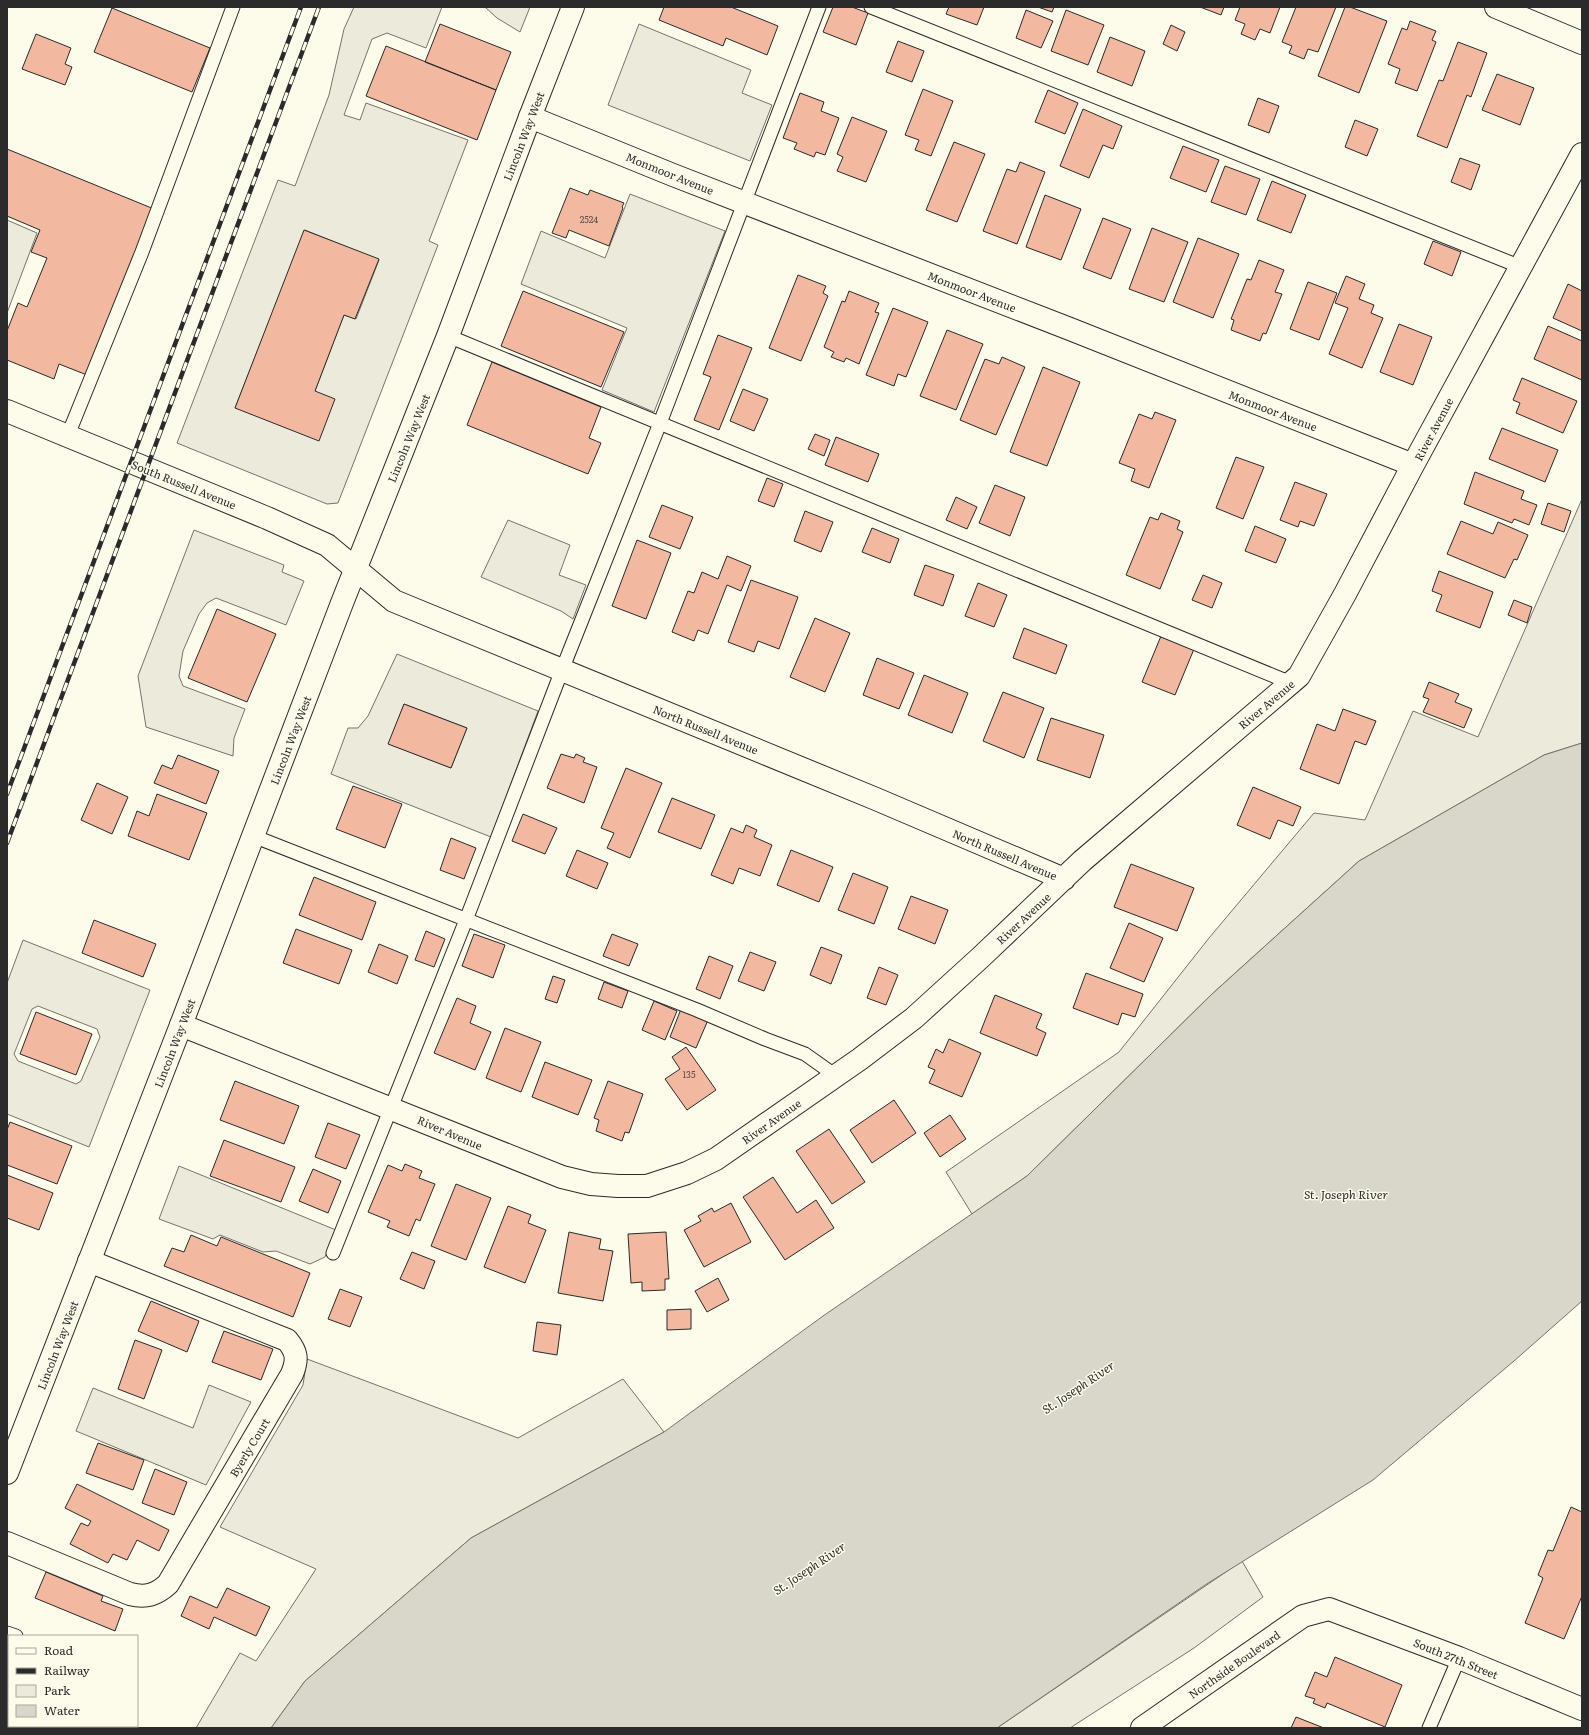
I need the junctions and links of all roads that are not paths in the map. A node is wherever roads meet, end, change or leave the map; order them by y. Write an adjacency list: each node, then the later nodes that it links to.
1 (233, 7): 14 (lane)
2 (573, 7): 7 (street, Lincoln Way West)
3 (819, 7): 9 (lane)
4 (871, 7): 10 (lane)
5 (1496, 7): 6 (street)
6 (1582, 43)
7 (530, 117): 9 (street, Monmoor Avenue); 11 (street, Lincoln Way West)
8 (1582, 154): 10 (street, River Avenue)
9 (743, 202): 13 (lane); 15 (street, Monmoor Avenue)
10 (1521, 267): 15 (street, River Avenue)
11 (448, 336): 13 (lane); 16 (street, Lincoln Way West)
12 (7, 411): 14 (street, South Russell Avenue)
13 (660, 423): 17 (lane); 18 (lane)
14 (68, 435): 16 (street, South Russell Avenue)
15 (1414, 465): 18 (street, River Avenue)
16 (356, 568): 17 (street, North Russell Avenue); 19 (street, Lincoln Way West)
17 (562, 670): 20 (street, North Russell Avenue); 21 (lane)
18 (1291, 683): 20 (street, River Avenue)
19 (253, 836): 21 (lane); 22 (street, Lincoln Way West)
20 (1064, 879): 23 (street, River Avenue)
21 (466, 920): 23 (lane); 24 (lane)
22 (181, 1025): 24 (street, River Avenue); 26 (street, Lincoln Way West)
23 (836, 1076): 24 (street, River Avenue)
24 (391, 1108): 25 (lane)
25 (334, 1253)
26 (90, 1261): 27 (street, Lincoln Way West); 28 (street, Byerly Court)
27 (7, 1473)
28 (7, 1543)
29 (1329, 1609): 30 (street, South 27th Street); 32 (street, Northside Boulevard)
30 (1459, 1658): 31 (street, South 27th Street); 33 (lane)
31 (1582, 1710)
32 (1142, 1728)
33 (1429, 1728)

